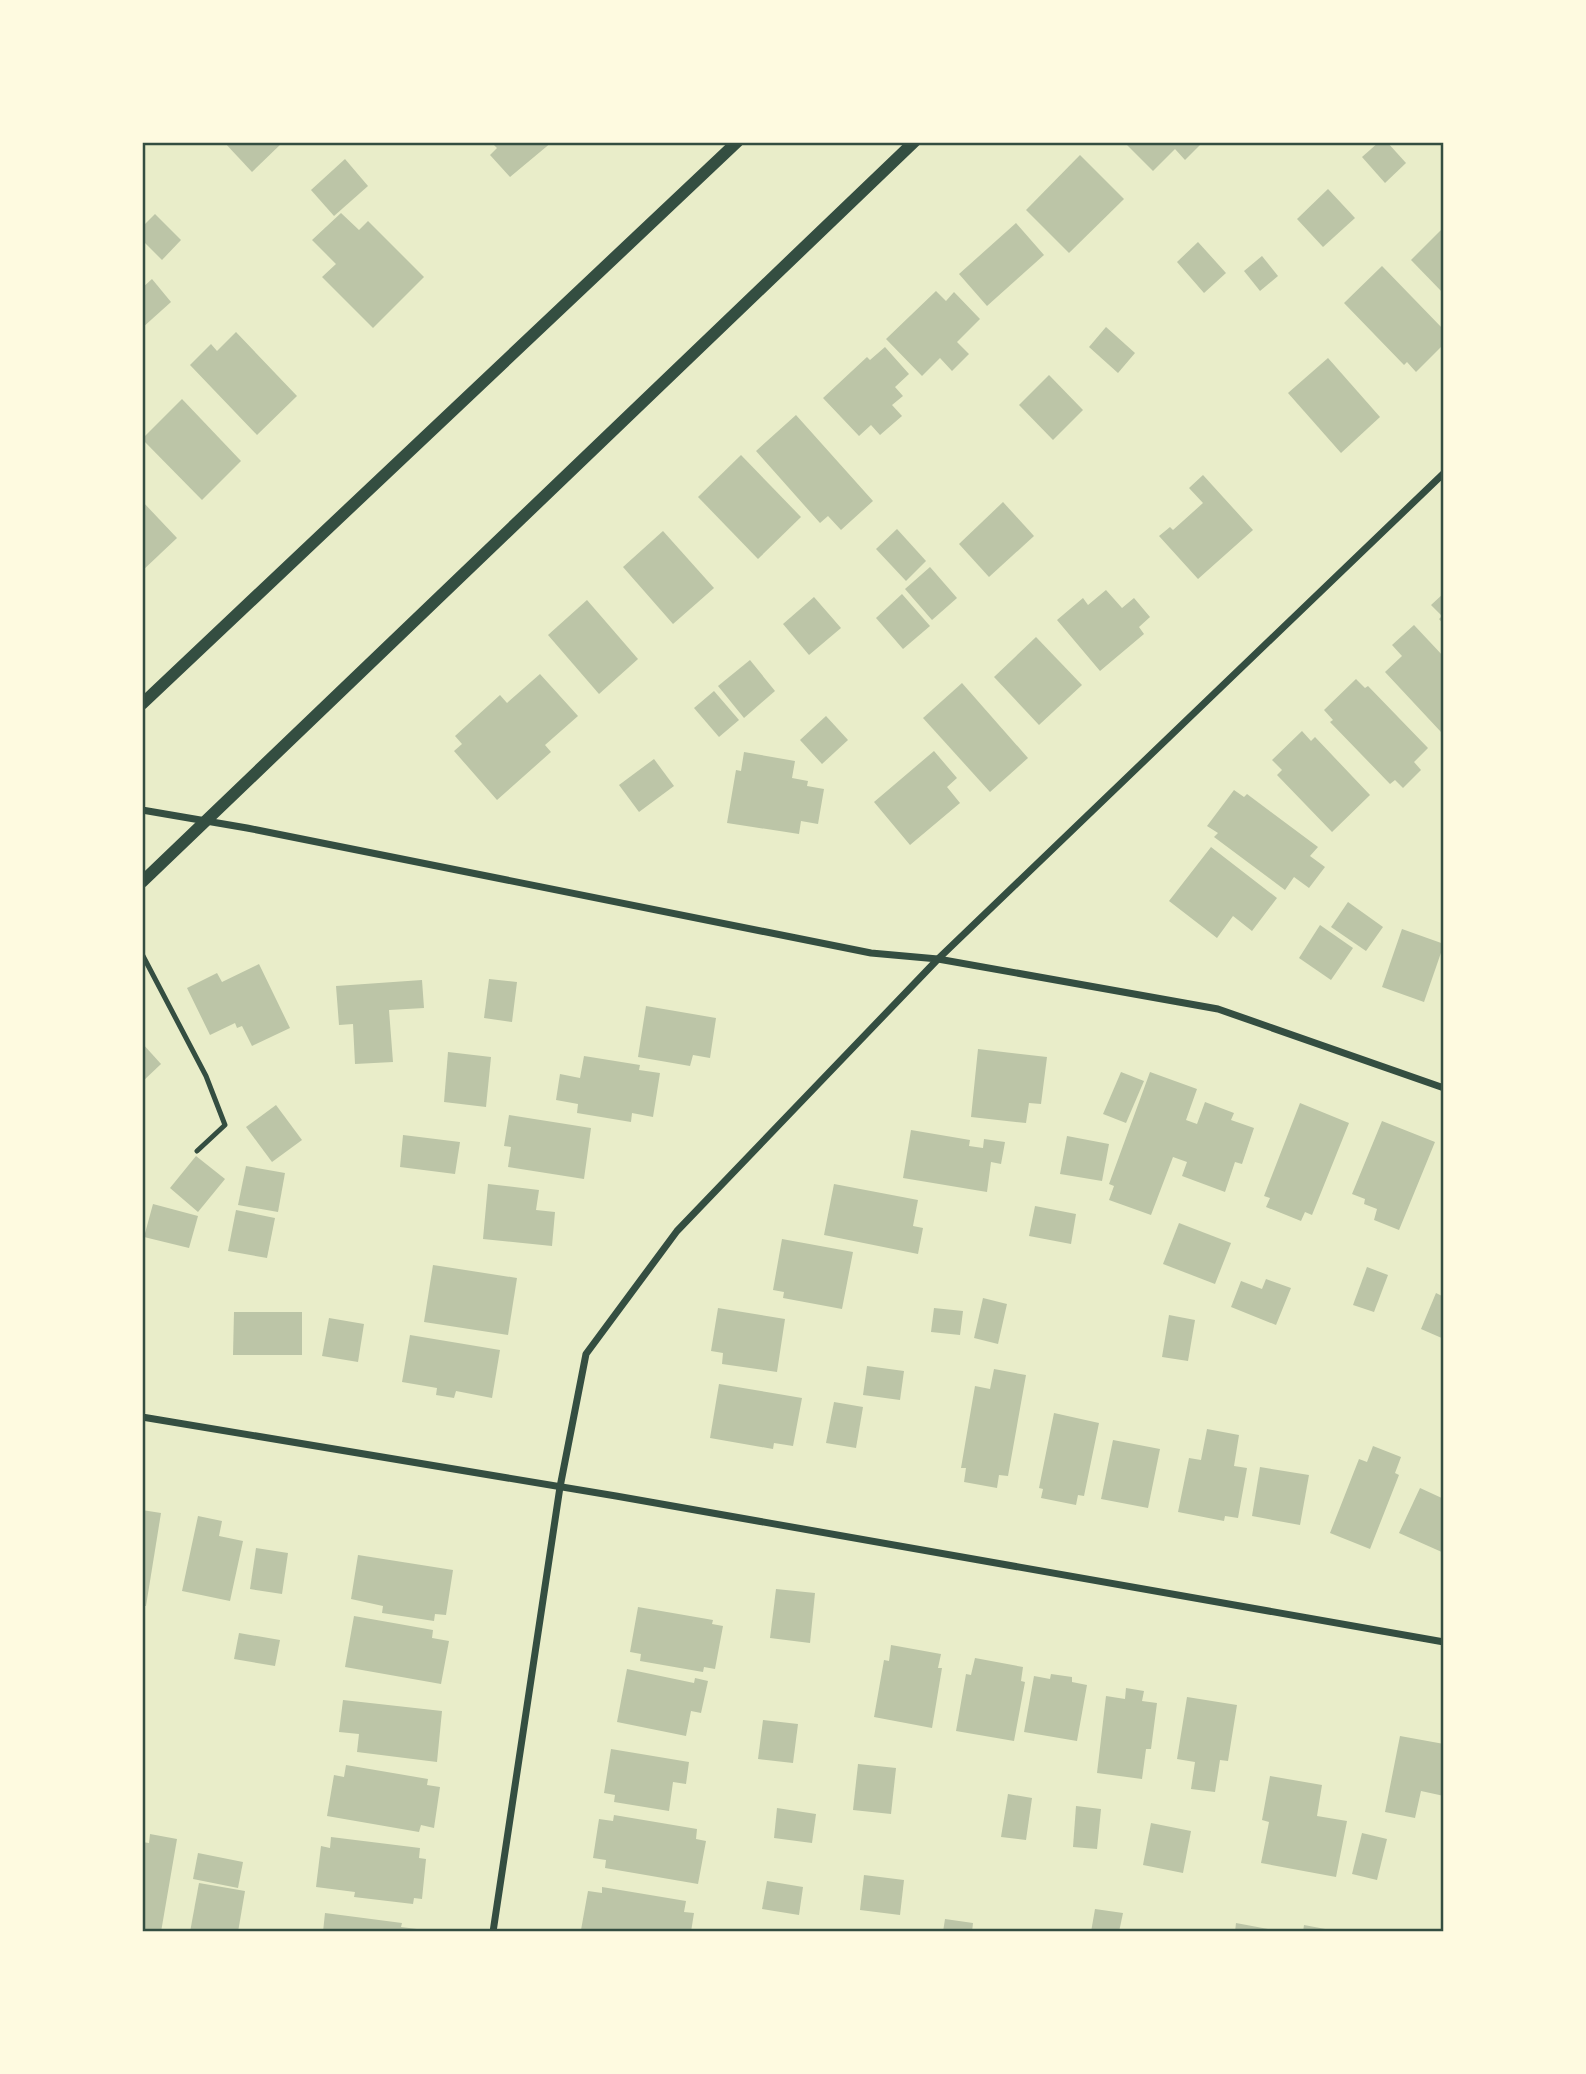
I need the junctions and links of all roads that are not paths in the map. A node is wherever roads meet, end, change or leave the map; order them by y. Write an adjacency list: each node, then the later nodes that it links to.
1 (737, 142): 4 (street)
2 (914, 142): 6 (street)
3 (1444, 473): 9 (street)
4 (142, 704)
5 (142, 810): 6 (street)
6 (208, 820): 7 (street); 9 (street)
7 (142, 881)
8 (142, 954): 11 (lane)
9 (938, 959): 10 (street); 13 (street)
10 (1444, 1088)
11 (197, 1151)
12 (142, 1417): 13 (street)
13 (560, 1487): 14 (street); 15 (street)
14 (1444, 1642)
15 (493, 1932)

